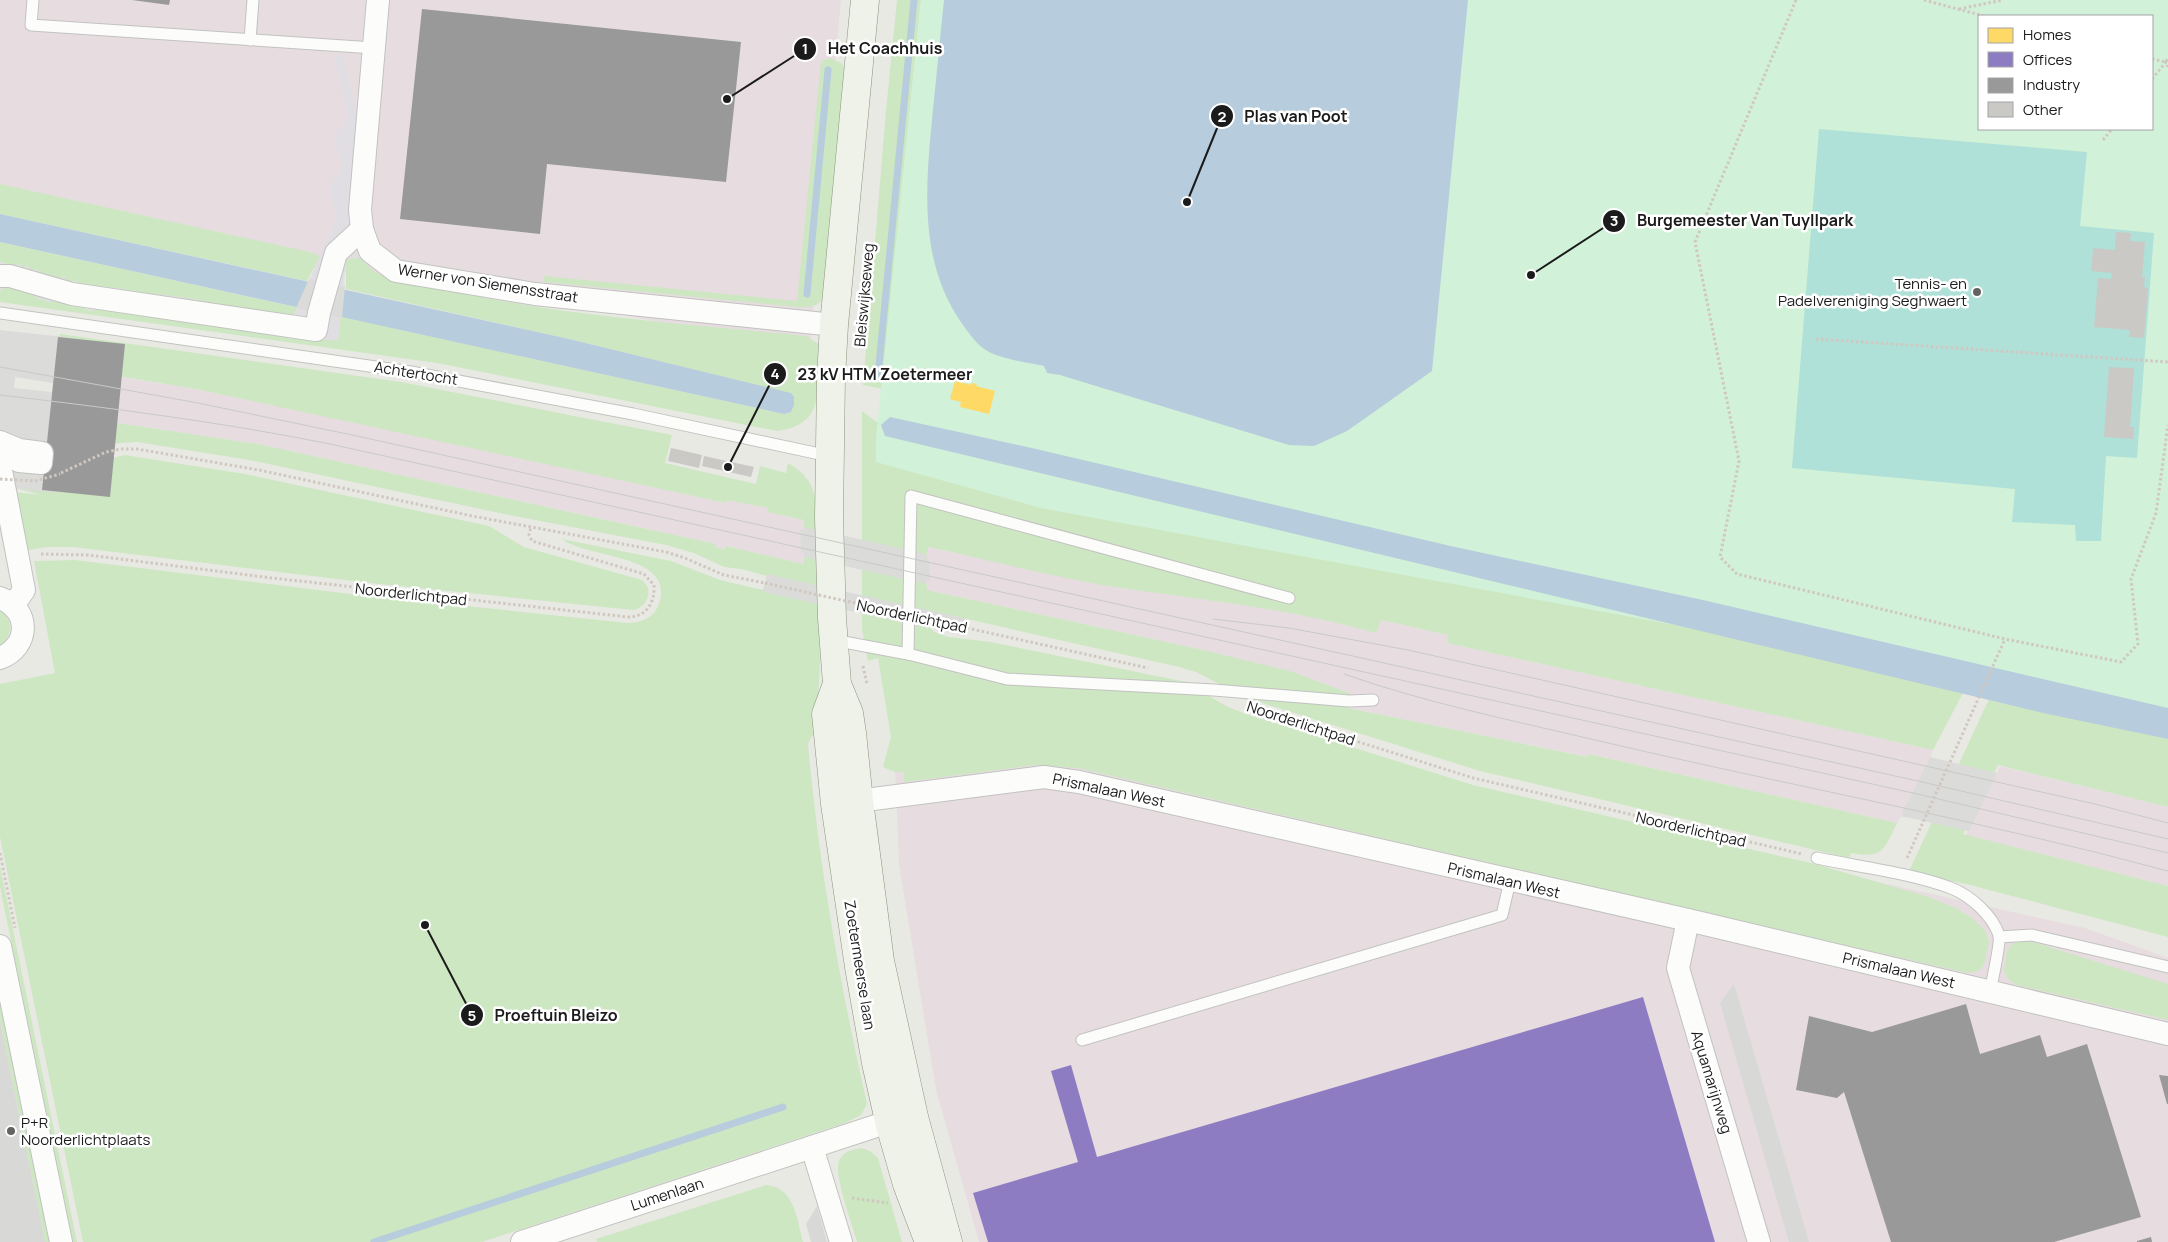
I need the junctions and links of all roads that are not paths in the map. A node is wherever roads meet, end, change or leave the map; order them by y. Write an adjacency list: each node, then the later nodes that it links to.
1 (33, 0): 5 (lane)
2 (253, 0): 5 (lane)
3 (378, 0): 6 (street, Werner von Siemensstraat)
4 (865, 0): 10 (street, Bleiswijkseweg)
5 (250, 40): 6 (lane)
6 (374, 48): 7 (street, Werner von Siemensstraat)
7 (362, 229): 8 (street); 10 (street, Werner von Siemensstraat)
8 (0, 276)
9 (0, 313): 13 (lane, Achtertocht)
10 (834, 325): 13 (street, Bleiswijkseweg)
11 (0, 442): 12 (street)
12 (0, 448)
13 (829, 456): 17 (street, Bleiswijkseweg)
14 (0, 465): 16 (street)
15 (1290, 598): 18 (lane)
16 (7, 602): 19 (street)
17 (841, 626): 18 (lane); 21 (street, Zoetermeerse laan)
18 (908, 654): 20 (lane)
19 (0, 658)
20 (1372, 700)
21 (847, 802): 23 (street, Prismalaan West); 31 (street, Zoetermeerse laan)
22 (1817, 858): 25 (lane)
23 (1510, 881): 24 (street, Prismalaan West); 30 (lane)
24 (1688, 920): 28 (street, Prismalaan West); 38 (street, Aquamarijnweg)
25 (1999, 937): 27 (lane); 28 (lane)
26 (0, 946): 33 (street)
27 (2168, 966)
28 (1990, 992): 29 (street, Prismalaan West)
29 (2168, 1034)
30 (1082, 1040)
31 (902, 1121): 32 (street, Lumenlaan); 36 (street, Zoetermeerse laan); 37 (street, Zoetermeerse laan)
32 (812, 1147): 34 (street, Lumenlaan); 35 (street)
33 (60, 1242)
34 (522, 1242)
35 (841, 1242)
36 (928, 1242)
37 (948, 1242)
38 (1760, 1242)

